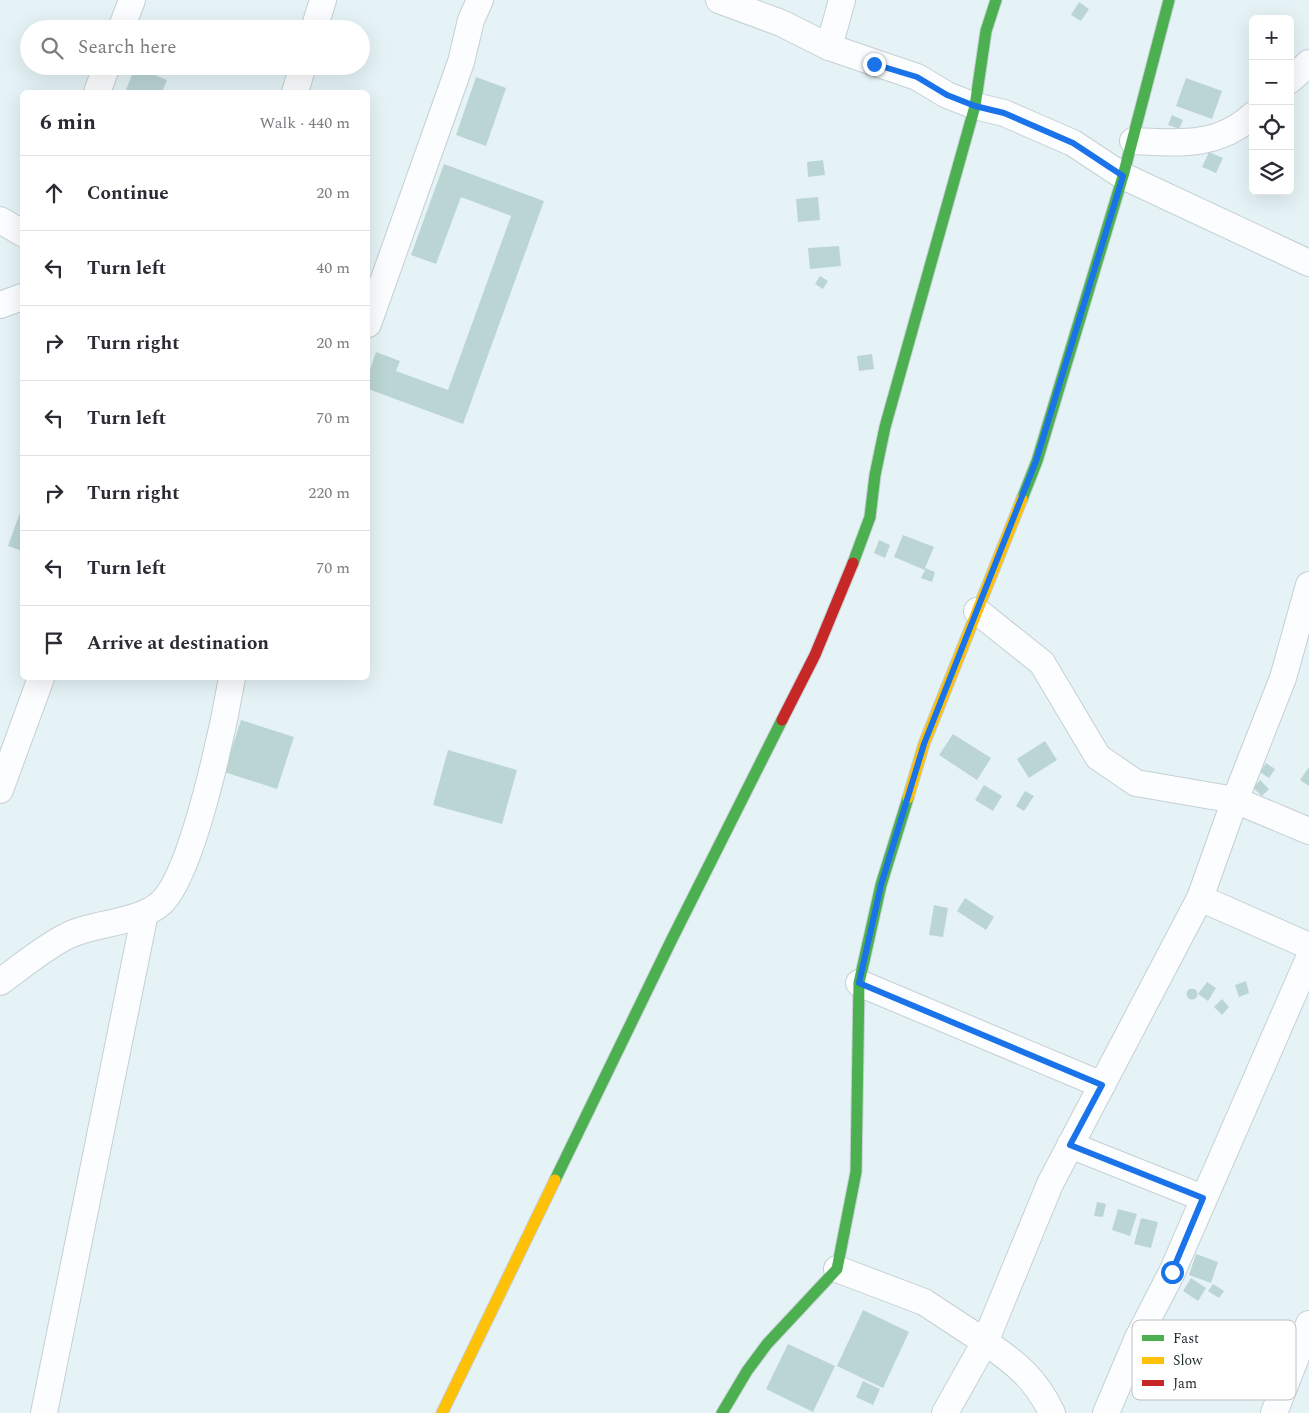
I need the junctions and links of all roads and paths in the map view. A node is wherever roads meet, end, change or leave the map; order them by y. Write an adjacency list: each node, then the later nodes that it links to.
1 (132, 0): 8 (street)
2 (322, 0): 9 (street)
3 (480, 0): 26 (street)
4 (719, 0): 10 (street)
5 (842, 0): 10 (street)
6 (996, 0): 17 (street)
7 (1169, 0): 19 (street)
8 (124, 20)
9 (316, 20)
10 (829, 47): 17 (street)
11 (1309, 63): 14 (street)
12 (103, 75): 15 (street)
13 (300, 75): 16 (street)
14 (1294, 76)
15 (97, 90)
16 (296, 90)
17 (975, 106): 20 (street); 51 (street)
18 (1249, 119): 19 (street)
19 (1132, 141): 20 (street)
20 (1123, 176): 23 (street); 28 (street)
21 (0, 220): 22 (street)
22 (20, 231)
23 (1309, 263)
24 (20, 298): 25 (street)
25 (0, 305)
26 (370, 318)
27 (1309, 586): 32 (street)
28 (977, 612): 32 (street); 39 (street)
29 (40, 680): 31 (street)
30 (232, 680): 35 (street)
31 (0, 790)
32 (1235, 800): 33 (street); 34 (street)
33 (1309, 831)
34 (1200, 898): 36 (street); 40 (street)
35 (145, 913): 38 (street); 50 (street)
36 (1309, 946)
37 (1309, 958): 42 (street)
38 (0, 982)
39 (859, 983): 40 (street); 43 (street)
40 (1102, 1085): 41 (street)
41 (1070, 1145): 42 (street); 46 (street)
42 (1203, 1198): 44 (street)
43 (837, 1269): 46 (street); 52 (street)
44 (1147, 1320)
45 (1309, 1324): 48 (street)
46 (985, 1342): 53 (street); 54 (street)
47 (1132, 1352): 55 (street)
48 (1296, 1357)
49 (1279, 1400): 56 (street)
50 (44, 1413)
51 (442, 1413)
52 (722, 1413)
53 (946, 1413)
54 (1052, 1413)
55 (1106, 1413)
56 (1274, 1413)

